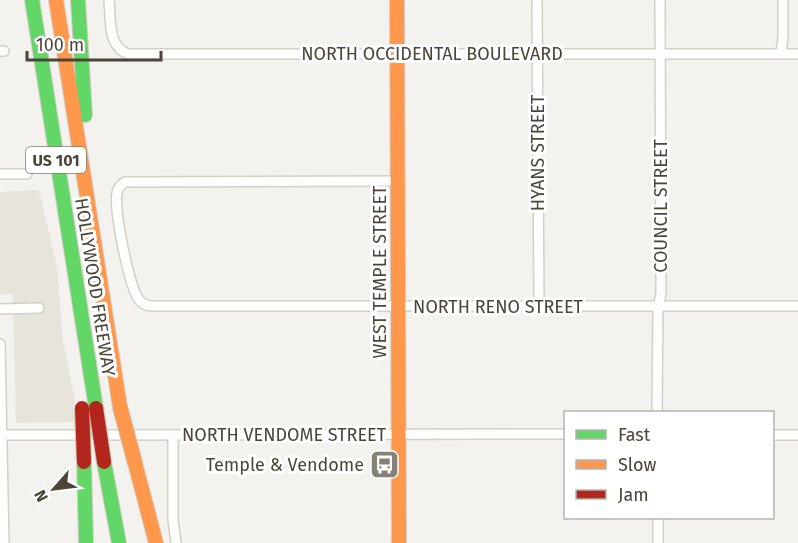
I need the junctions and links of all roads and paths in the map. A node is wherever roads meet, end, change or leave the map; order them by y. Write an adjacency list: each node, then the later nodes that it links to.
1 (32, 0): 25 (main road, HOLLYWOOD FREEWAY / US 101)
2 (56, 0): 17 (main road, HOLLYWOOD FREEWAY / US 101)
3 (78, 0): 17 (main road)
4 (108, 0): 13 (street, NORTH OCCIDENTAL BOULEVARD)
5 (397, 0): 13 (main road, WEST TEMPLE STREET)
6 (537, 0): 9 (street, HYANS STREET)
7 (660, 0): 10 (street, COUNCIL STREET)
8 (783, 0): 11 (street)
9 (537, 54): 10 (street, NORTH OCCIDENTAL BOULEVARD); 13 (street, NORTH OCCIDENTAL BOULEVARD); 20 (street, HYANS STREET)
10 (660, 54): 11 (street, NORTH OCCIDENTAL BOULEVARD); 21 (street, COUNCIL STREET)
11 (781, 54): 12 (street, NORTH OCCIDENTAL BOULEVARD)
12 (798, 54)
13 (397, 55): 16 (main road, WEST TEMPLE STREET)
14 (0, 174): 15 (street)
15 (27, 174)
16 (398, 181): 19 (main road, WEST TEMPLE STREET); 19 (street, NORTH RENO STREET)
17 (88, 201): 33 (main road, HOLLYWOOD FREEWAY / US 101, bridge)
18 (798, 306): 21 (street, NORTH RENO STREET)
19 (399, 307): 20 (street, NORTH RENO STREET); 30 (main road, WEST TEMPLE STREET)
20 (539, 307): 21 (street, NORTH RENO STREET)
21 (658, 307): 26 (street, COUNCIL STREET)
22 (39, 308): 23 (street)
23 (0, 309)
24 (0, 344): 28 (street)
25 (89, 408): 36 (main road, bridge); 37 (main road, HOLLYWOOD FREEWAY / US 101, bridge)
26 (657, 411)
27 (564, 434): 30 (street, NORTH VENDOME STREET)
28 (2, 435): 29 (street, NORTH VENDOME STREET); 35 (street)
29 (173, 435): 30 (street, NORTH VENDOME STREET); 40 (street)
30 (399, 435): 41 (main road, WEST TEMPLE STREET)
31 (774, 435): 32 (street)
32 (798, 435)
33 (132, 463): 38 (main road, HOLLYWOOD FREEWAY / US 101); 39 (main road)
34 (658, 519): 42 (street)
35 (4, 543)
36 (86, 543)
37 (119, 543)
38 (143, 543)
39 (156, 543)
40 (176, 543)
41 (399, 543)
42 (658, 543)

